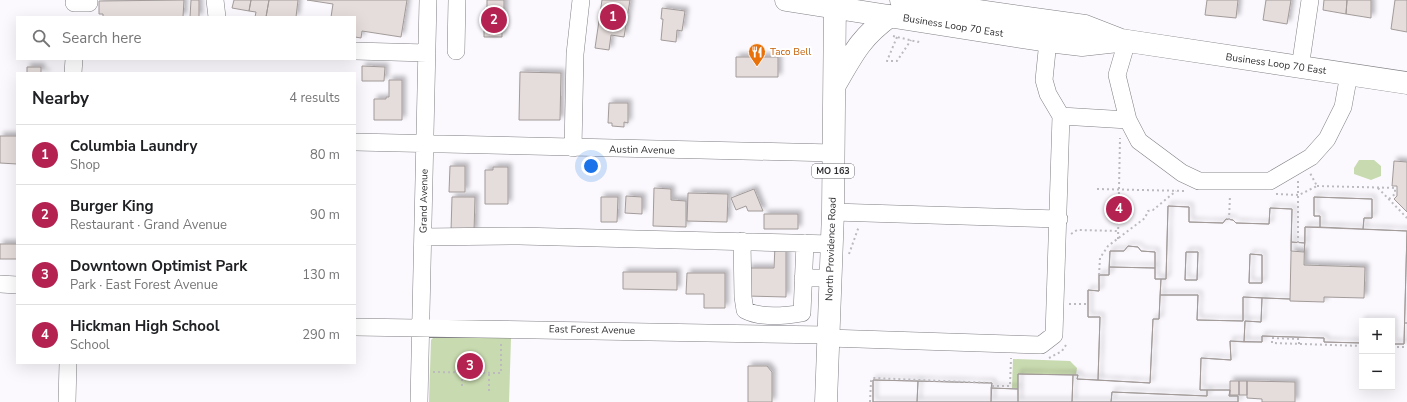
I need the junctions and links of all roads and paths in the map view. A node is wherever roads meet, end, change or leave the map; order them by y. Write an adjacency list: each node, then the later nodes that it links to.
1 (215, 0): 10 (street)
2 (428, 0): 18 (street, Grand Avenue)
3 (457, 0): 17 (street)
4 (581, 0): 30 (street)
5 (786, 0): 7 (main road, Business Loop 70 East)
6 (1310, 0): 20 (street)
7 (835, 4): 9 (main road, Business Loop 70 East); 24 (main road, North Providence Road / MO 163)
8 (956, 4): 9 (main road, Business Loop 70 East); 15 (main road, Business Loop 70 East)
9 (903, 11): 12 (path); 14 (main road, Business Loop 70 East); 24 (main road)
10 (216, 16)
11 (922, 36): 13 (path)
12 (897, 37): 13 (path); 13 (path)
13 (911, 40)
14 (1048, 41): 15 (main road, Business Loop 70 East); 25 (street)
15 (1124, 41): 20 (main road, Business Loop 70 East); 26 (street)
16 (356, 51): 18 (street)
17 (456, 51)
18 (427, 53): 29 (street, Grand Avenue)
19 (74, 60): 21 (street)
20 (1300, 68): 22 (main road, Business Loop 70 East)
21 (73, 72)
22 (1349, 74): 23 (main road, Business Loop 70 East); 26 (street)
23 (1407, 83)
24 (835, 86): 31 (main road, North Providence Road / MO 163)
25 (1061, 116): 26 (street); 42 (street)
26 (1128, 120)
27 (1120, 137): 46 (path)
28 (356, 142): 29 (street, Austin Avenue)
29 (424, 143): 30 (street, Austin Avenue); 45 (street, Grand Avenue)
30 (573, 148): 31 (street, Austin Avenue)
31 (834, 154): 40 (main road, North Providence Road / MO 163)
32 (1307, 170): 34 (path)
33 (1298, 175): 38 (path)
34 (1317, 186): 35 (path); 38 (path)
35 (1378, 188): 39 (path); 39 (path)
36 (1176, 191): 46 (path)
37 (1230, 193): 43 (path)
38 (1299, 195): 49 (path)
39 (1389, 200): 41 (path)
40 (833, 212): 42 (street); 50 (main road, North Providence Road / MO 163)
41 (1407, 218)
42 (1058, 219): 63 (street, East Forest Avenue)
43 (1229, 220)
44 (859, 223): 50 (path)
45 (423, 237): 47 (street); 60 (street, Grand Avenue)
46 (1118, 239): 51 (path)
47 (742, 241): 48 (street); 58 (street)
48 (805, 243): 50 (street); 52 (street)
49 (1298, 243)
50 (840, 250): 53 (main road, North Providence Road / MO 163)
51 (1099, 275)
52 (803, 278): 53 (street); 58 (street)
53 (830, 278): 63 (main road, North Providence Road / MO 163)
54 (0, 284): 55 (street)
55 (16, 285)
56 (1068, 304): 57 (path)
57 (1088, 304)
58 (769, 315): 62 (street)
59 (356, 327): 60 (street, East Forest Avenue)
60 (422, 328): 61 (street, East Forest Avenue); 69 (street, Grand Avenue)
61 (502, 328): 62 (street, East Forest Avenue); 71 (path)
62 (770, 334): 63 (street, East Forest Avenue)
63 (828, 336): 77 (main road, North Providence Road / MO 163)
64 (1300, 344): 64 (path); 65 (path)
65 (1359, 346)
66 (1395, 347): 67 (path)
67 (1407, 347)
68 (68, 364): 75 (street)
69 (420, 372): 70 (path); 76 (street, Grand Avenue)
70 (462, 372): 71 (path); 73 (path)
71 (489, 372): 74 (path)
72 (990, 383): 78 (path)
73 (462, 386)
74 (489, 391)
75 (67, 402)
76 (419, 402)
77 (826, 402)
78 (870, 402)

